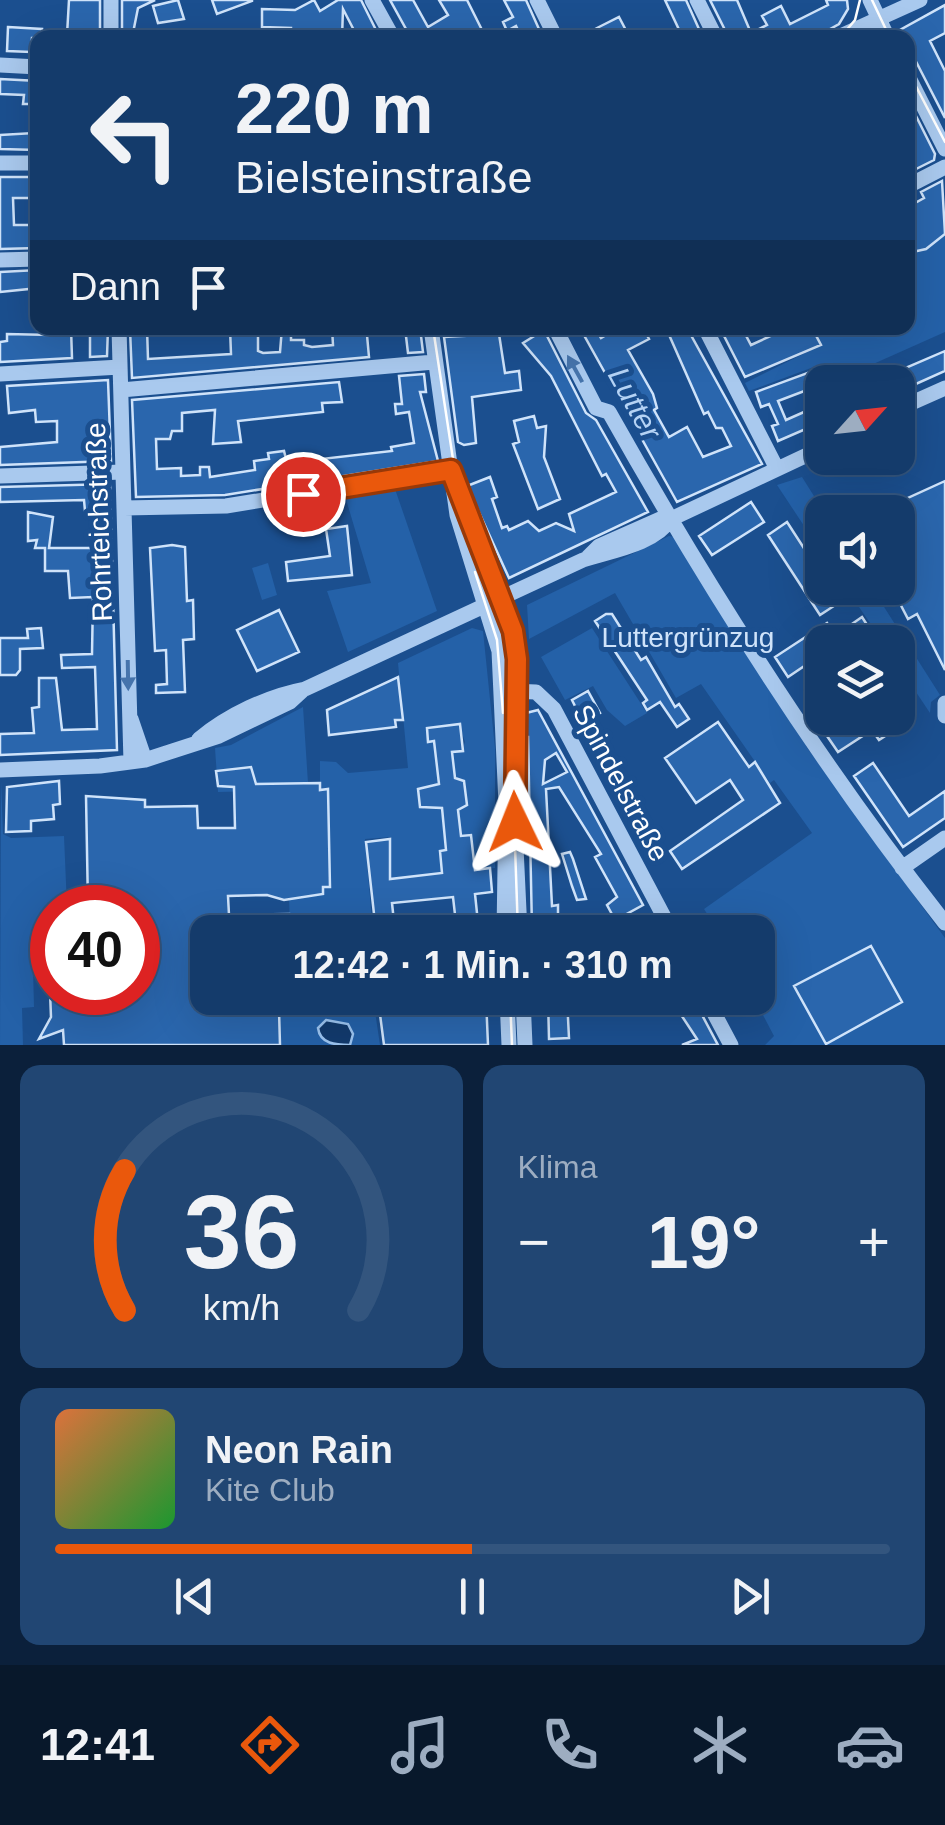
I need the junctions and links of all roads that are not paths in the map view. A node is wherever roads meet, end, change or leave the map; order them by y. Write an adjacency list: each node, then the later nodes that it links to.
1 (111, 0): 9 (street)
2 (372, 0): 10 (street)
3 (537, 0): 11 (street)
4 (698, 0): 12 (street)
5 (860, 0): 13 (street)
6 (870, 0): 8 (street)
7 (920, 0): 8 (street)
8 (880, 20): 14 (street); 15 (street)
9 (111, 30)
10 (389, 30)
11 (552, 30)
12 (712, 30)
13 (851, 30)
14 (860, 30)
15 (884, 30)
16 (0, 65): 17 (street)
17 (30, 67)
18 (915, 89): 19 (street)
19 (943, 140)
20 (0, 163): 21 (street)
21 (30, 163)
22 (945, 167): 23 (street)
23 (915, 182)
24 (30, 259): 25 (street)
25 (0, 260)
26 (119, 335): 31 (street, Rohrteichstraße)
27 (432, 335): 30 (street)
28 (559, 335): 44 (street, one-way to 28)
29 (709, 335): 39 (street)
30 (434, 362): 34 (street); 40 (street)
31 (120, 366): 32 (street); 34 (street, Rohrteichstraße)
32 (0, 374)
33 (945, 388): 36 (street)
34 (120, 390): 41 (street, Rohrteichstraße)
35 (945, 398): 37 (street)
36 (915, 401)
37 (915, 411)
38 (805, 456): 39 (street)
39 (777, 469): 44 (street)
40 (451, 470): 43 (street); 45 (street)
41 (123, 472): 42 (street); 43 (street, Rohrteichstraße)
42 (0, 476)
43 (124, 508): 49 (street, Rohrteichstraße, one-way to 49)
44 (671, 519): 45 (street); 52 (street)
45 (495, 601): 46 (street); 49 (street)
46 (509, 691): 53 (street); 54 (street); 55 (street, Spindelstraße)
47 (944, 705): 48 (street)
48 (945, 716)
49 (138, 761): 50 (street)
50 (0, 770)
51 (945, 838): 52 (street)
52 (902, 868): 56 (street)
53 (504, 915)
54 (519, 915)
55 (663, 915)
56 (945, 923)
57 (508, 1015): 60 (street)
58 (524, 1015): 61 (street)
59 (715, 1015): 62 (street)
60 (509, 1045)
61 (525, 1045)
62 (731, 1045)

